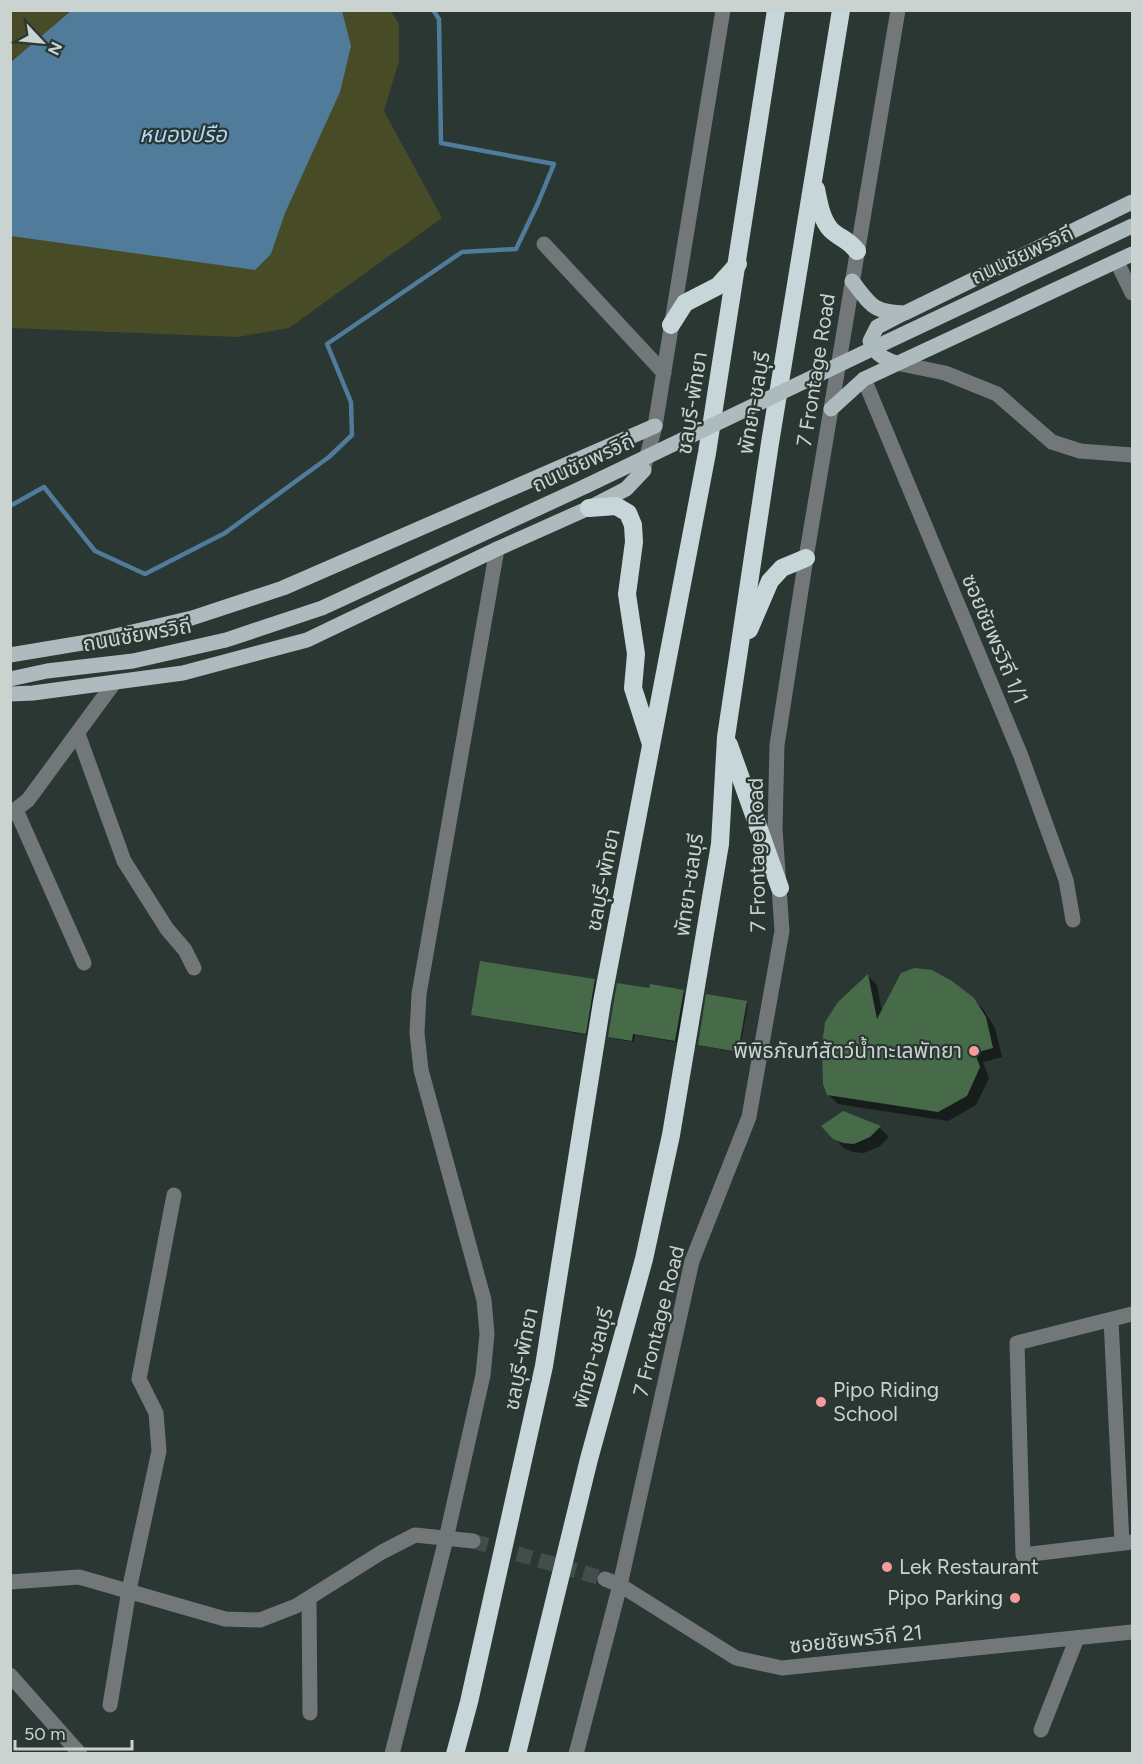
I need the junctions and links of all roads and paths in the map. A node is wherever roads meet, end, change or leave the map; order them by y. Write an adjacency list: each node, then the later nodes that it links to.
1 (723, 10): 16 (street)
2 (776, 10): 12 (highway, ชลบุรี-พัทยา)
3 (841, 10): 5 (highway, พัทยา-ชลบุรี)
4 (898, 10): 9 (street, 7 Frontage Road)
5 (814, 178): 9 (highway); 28 (highway, พัทยา-ชลบุรี)
6 (1132, 202): 15 (main road, ถนนชัยพรวิถี)
7 (1132, 226): 30 (main road, ถนนชัยพรวิถี, bridge)
8 (544, 244): 18 (street)
9 (857, 251): 13 (street, 7 Frontage Road)
10 (1132, 254): 11 (main road)
11 (1117, 262): 14 (street); 17 (main road)
12 (738, 264): 16 (highway); 36 (highway, ชลบุรี-พัทยา)
13 (852, 281): 15 (main road); 20 (street, 7 Frontage Road)
14 (1132, 293)
15 (905, 313): 17 (main road, ถนนชัยพรวิถี)
16 (671, 325): 18 (street)
17 (896, 363): 19 (main road); 22 (street)
18 (664, 373): 21 (street)
19 (864, 379): 20 (main road); 39 (street, ซอยชัยพรวิถี 1/1)
20 (831, 409): 26 (street, 7 Frontage Road)
21 (655, 426): 23 (street); 27 (main road, ถนนชัยพรวิถี)
22 (1132, 454)
23 (644, 470): 24 (main road, ถนนชัยพรวิถี)
24 (590, 508): 25 (main road, ถนนชัยพรวิถี); 36 (highway)
25 (497, 549): 32 (main road, ถนนชัยพรวิถี); 45 (street)
26 (806, 558): 28 (highway); 38 (street, 7 Frontage Road)
27 (10, 655)
28 (739, 655): 35 (highway, พัทยา-ชลบุรี)
29 (10, 674): 30 (main road, ถนนชัยพรวิถี)
30 (30, 674): 31 (main road, ถนนชัยพรวิถี)
31 (10, 679)
32 (114, 683): 33 (main road, ถนนชัยพรวิถี); 34 (street)
33 (10, 694)
34 (78, 734): 37 (street); 41 (street)
35 (726, 737): 38 (highway); 62 (highway, พัทยา-ชลบุรี)
36 (652, 746): 61 (highway, ชลบุรี-พัทยา)
37 (13, 812): 40 (street)
38 (780, 888): 50 (street, 7 Frontage Road)
39 (1073, 920)
40 (84, 963)
41 (194, 968)
42 (174, 1195): 51 (street)
43 (1132, 1314): 44 (street)
44 (1112, 1320): 47 (street); 47 (street)
45 (446, 1539): 46 (street); 52 (street); 60 (street)
46 (473, 1541)
47 (1127, 1543)
48 (605, 1579): 50 (street, ซอยชัยพรวิถี 21)
49 (10, 1582): 51 (street)
50 (620, 1585): 54 (street, ซอยชัยพรวิถี 21); 63 (street, 7 Frontage Road)
51 (129, 1590): 52 (street); 56 (street)
52 (309, 1599): 57 (street)
53 (1132, 1632): 54 (street, ซอยชัยพรวิถี 21)
54 (1077, 1638): 58 (street)
55 (10, 1675): 59 (street)
56 (110, 1705)
57 (310, 1713)
58 (1041, 1730)
59 (80, 1754)
60 (392, 1754)
61 (455, 1754)
62 (517, 1754)
63 (576, 1754)

